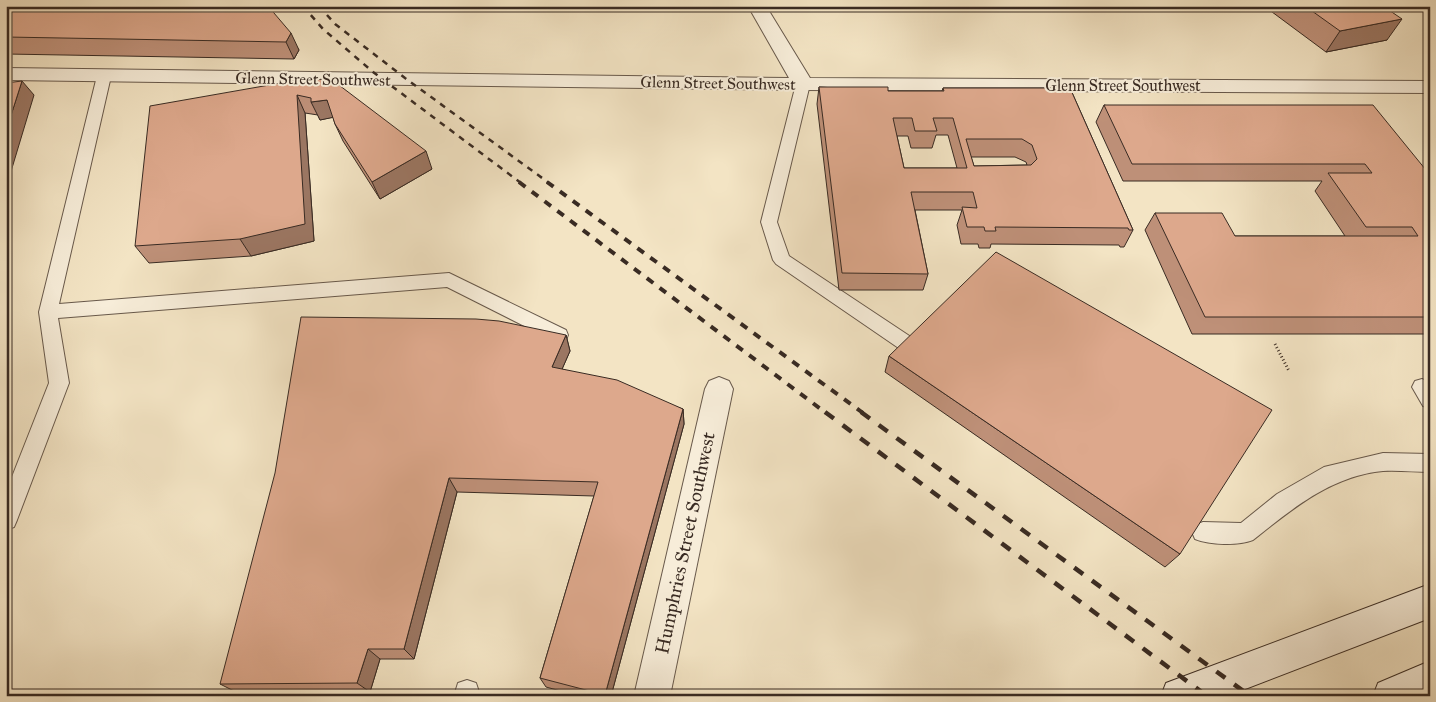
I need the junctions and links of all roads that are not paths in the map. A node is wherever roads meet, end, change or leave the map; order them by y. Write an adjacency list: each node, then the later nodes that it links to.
1 (757, 6): 4 (street)
2 (6, 74): 3 (street, Glenn Street Southwest)
3 (104, 76): 4 (street, Glenn Street Southwest); 6 (lane)
4 (803, 84): 5 (street, Glenn Street Southwest); 8 (lane)
5 (1430, 87)
6 (48, 312): 7 (lane); 11 (lane)
7 (559, 335)
8 (907, 344)
9 (719, 389): 15 (street, Humphries Street Southwest)
10 (1430, 463): 12 (lane)
11 (6, 520)
12 (1202, 532)
13 (1430, 601): 16 (street)
14 (1430, 679): 17 (street)
15 (652, 696)
16 (1179, 696)
17 (1391, 696)

